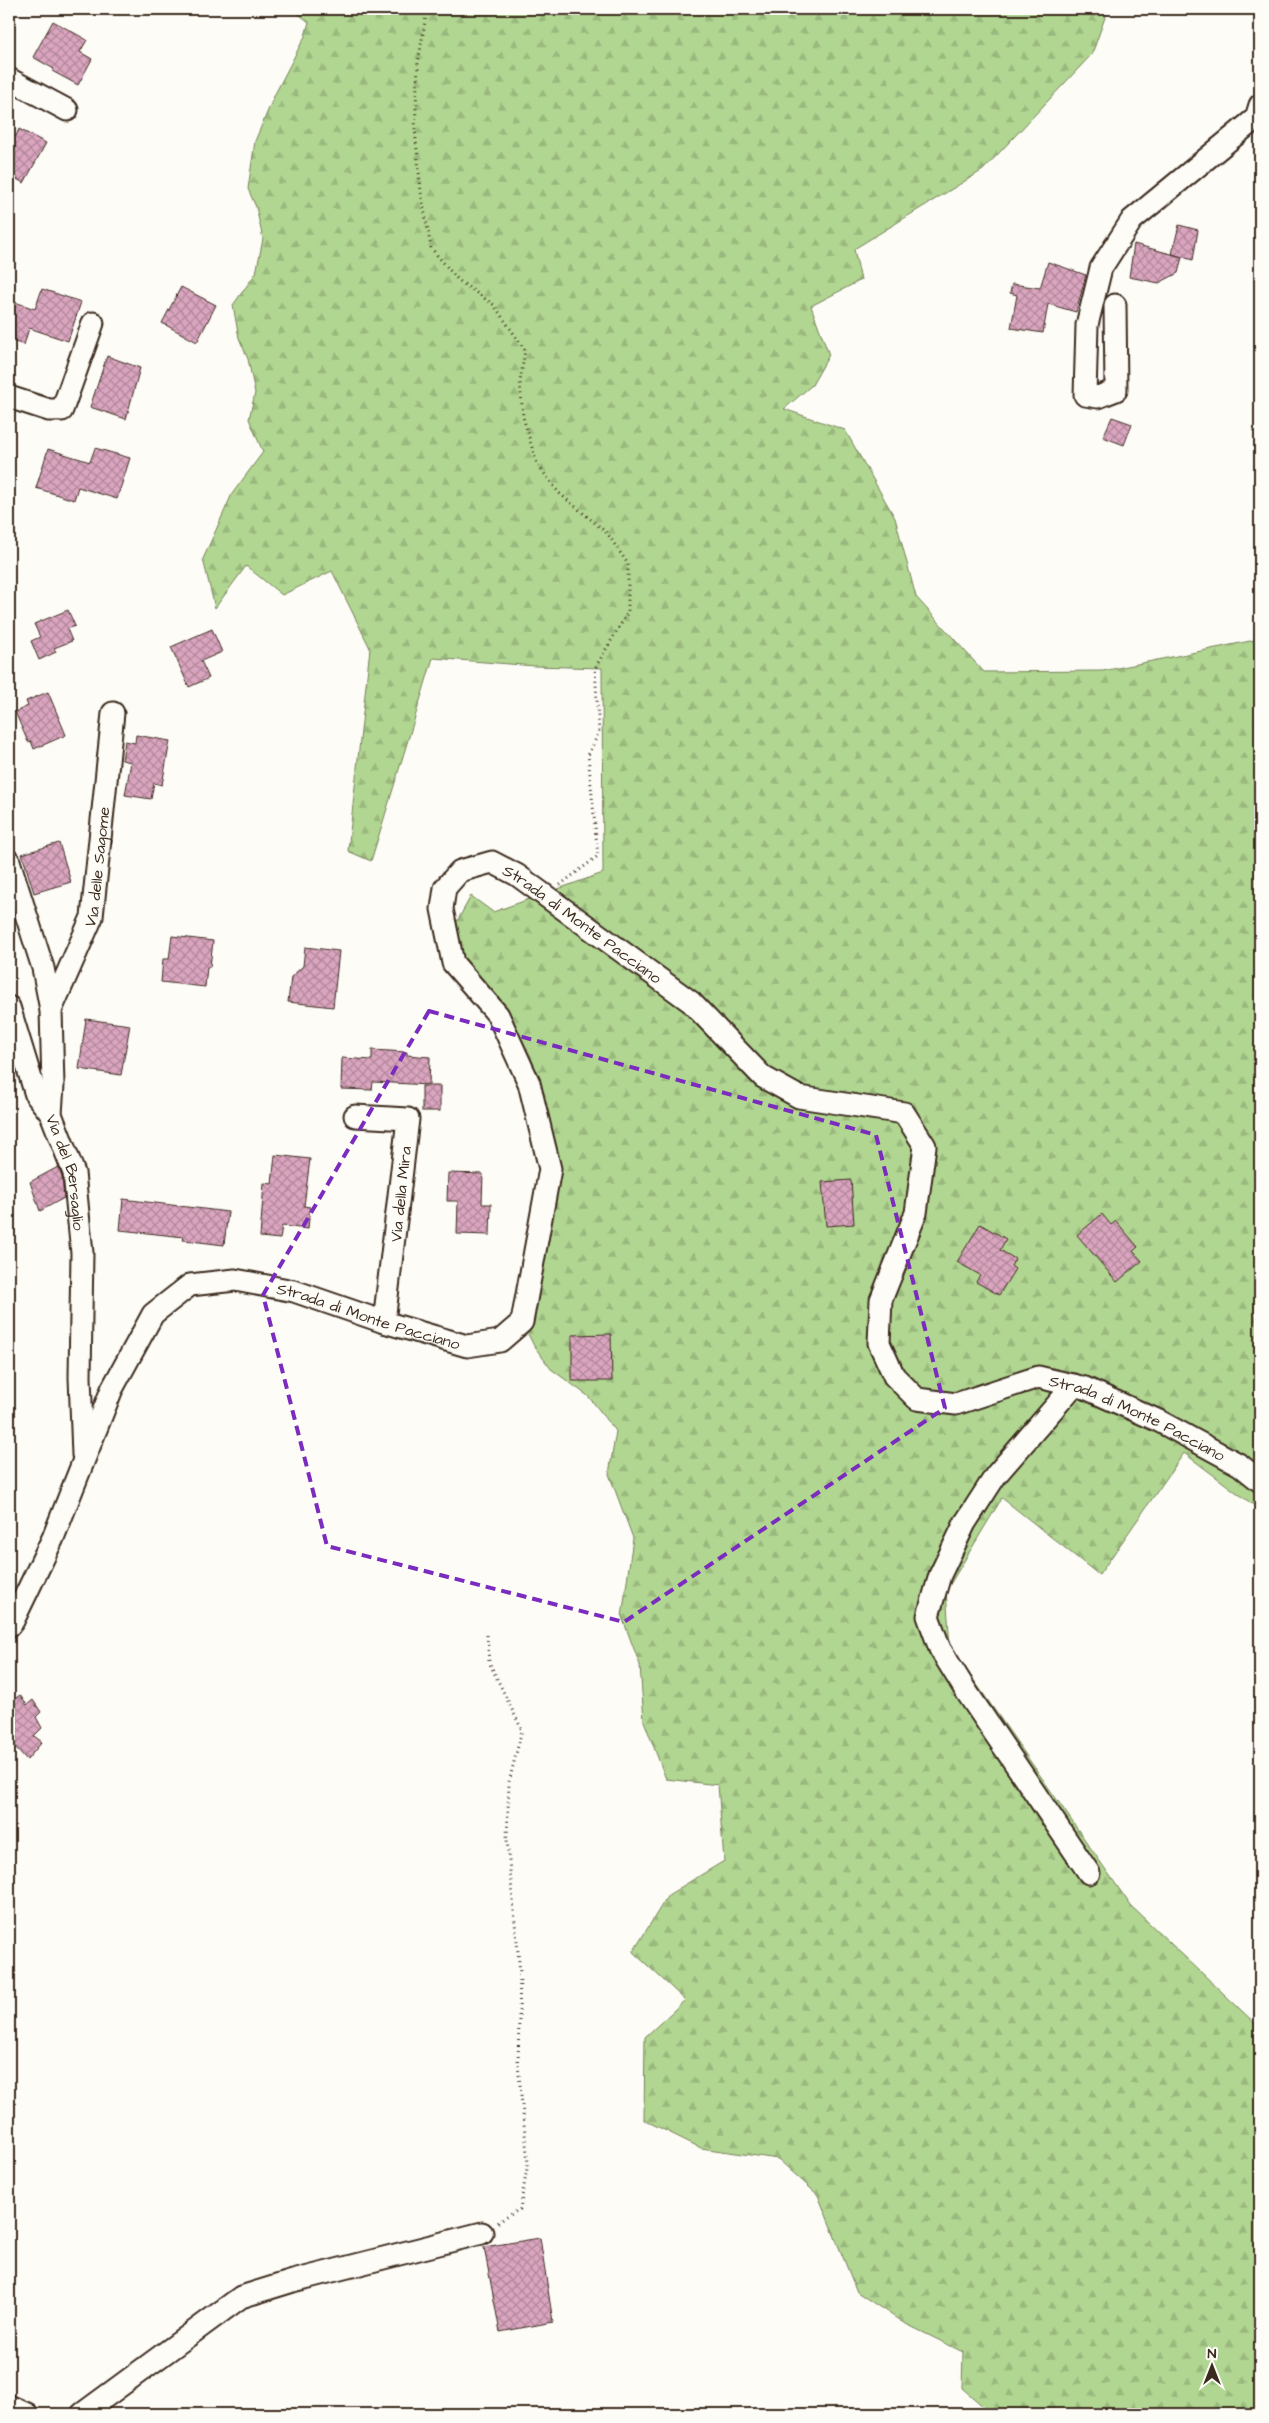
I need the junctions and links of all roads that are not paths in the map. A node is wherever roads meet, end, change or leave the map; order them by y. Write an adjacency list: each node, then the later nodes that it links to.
1 (9, 79): 3 (street)
2 (1260, 105): 4 (street)
3 (67, 110)
4 (1115, 305)
5 (93, 323): 6 (street)
6 (9, 397)
7 (113, 713): 10 (street, Via delle Sagome)
8 (9, 861): 10 (street, Via del Bersaglio)
9 (9, 1010): 11 (street)
10 (51, 1010): 11 (street, Via del Bersaglio)
11 (51, 1114): 15 (street, Via del Bersaglio)
12 (355, 1116): 13 (street, Via della Mira)
13 (384, 1322): 14 (street, Strada di Monte Pacciano); 15 (street, Strada di Monte Pacciano)
14 (1074, 1385): 16 (street, Strada di Monte Pacciano); 18 (street)
15 (83, 1461): 17 (street, Strada di Monte Pacciano)
16 (1260, 1481)
17 (9, 1626)
18 (1089, 1873)
19 (482, 2233): 22 (street)
20 (9, 2406): 21 (street)
21 (27, 2414)
22 (82, 2414)

